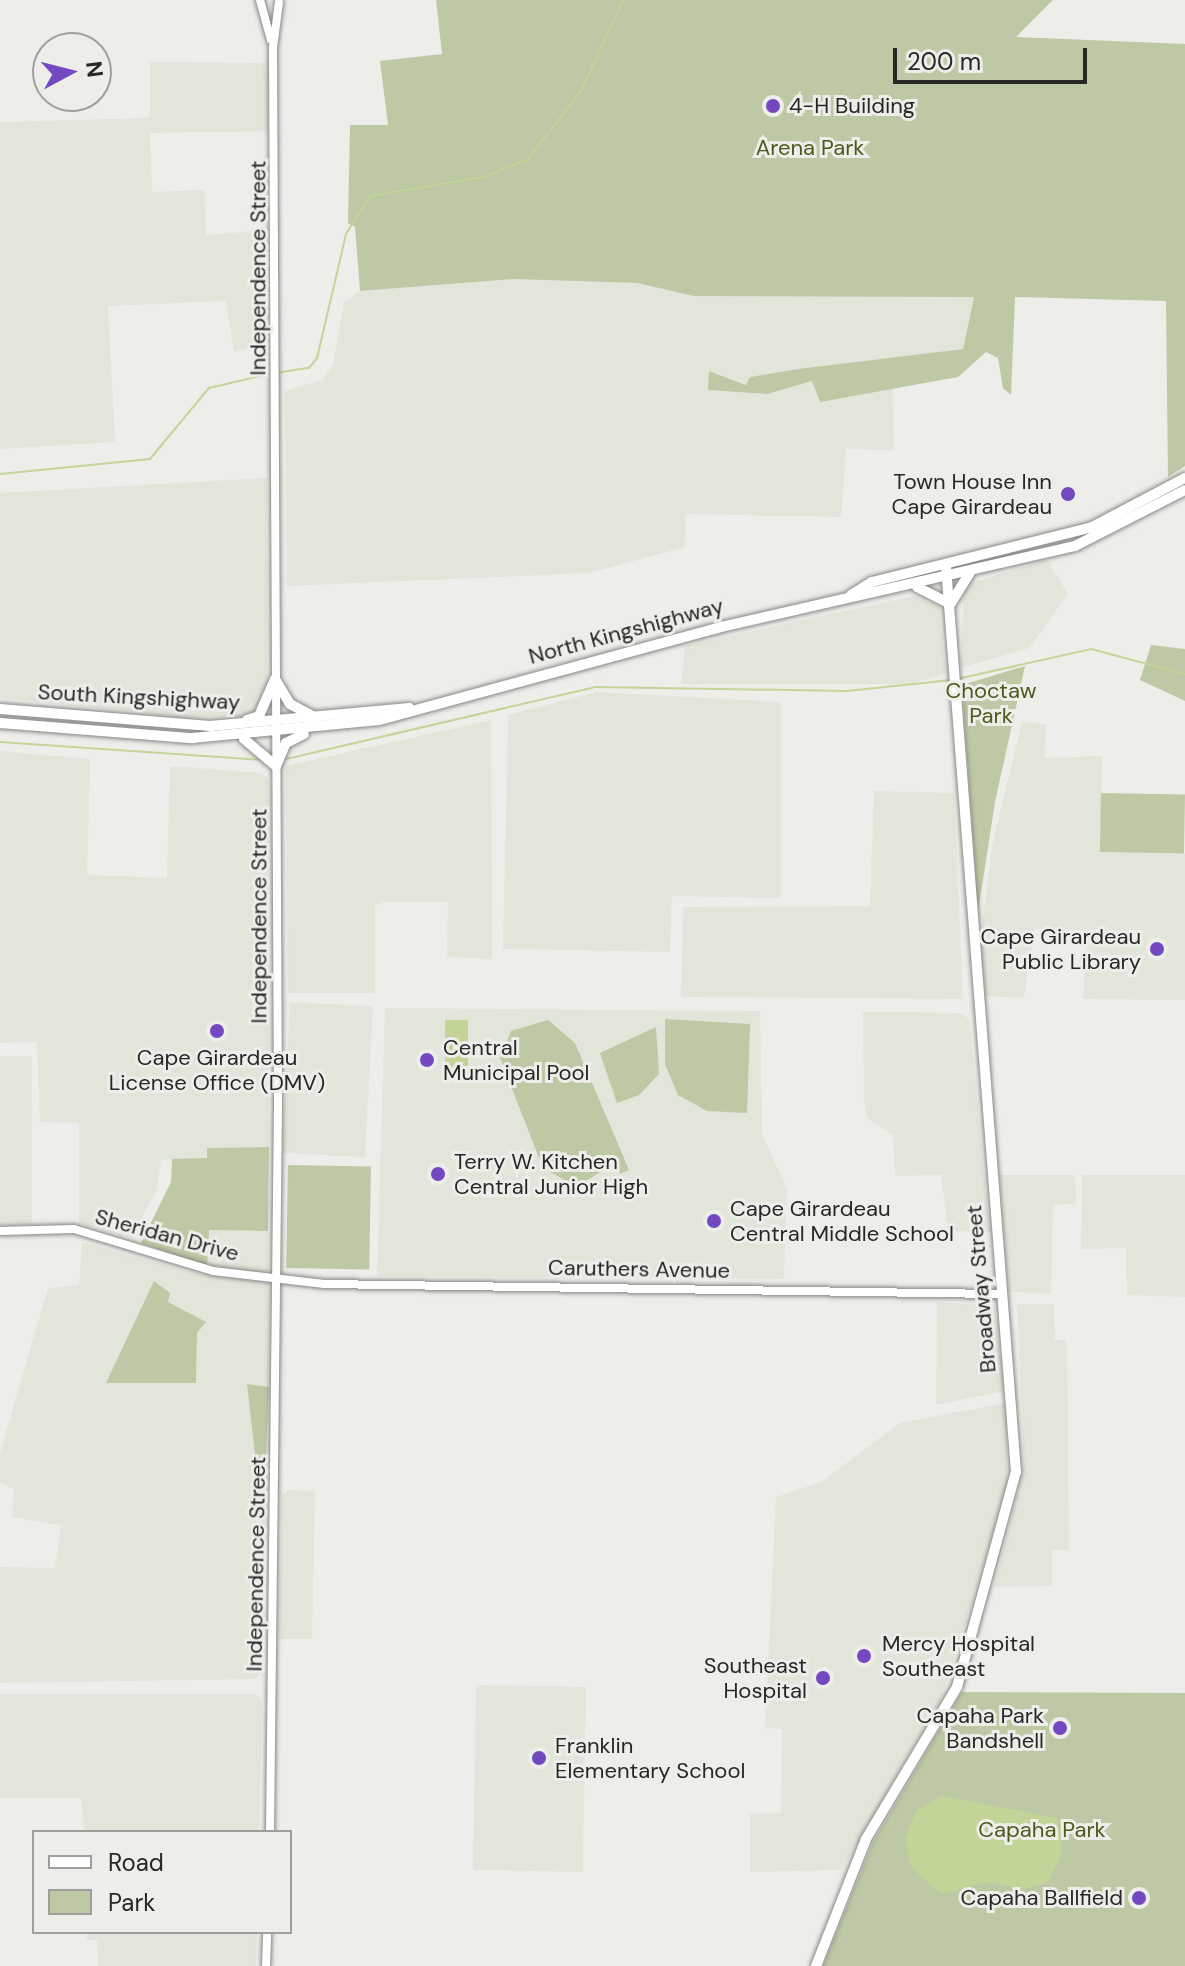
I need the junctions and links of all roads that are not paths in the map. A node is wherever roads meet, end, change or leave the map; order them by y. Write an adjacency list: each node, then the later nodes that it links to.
1 (261, 0): 2 (street); 3 (street, Independence Street)
2 (281, 1): 3 (street, Independence Street)
3 (273, 48): 12 (street, Independence Street)
4 (1185, 478): 6 (main road, North Kingshighway)
5 (1185, 490): 7 (main road, North Kingshighway)
6 (946, 566): 8 (main road, Broadway Street); 10 (main road, North Kingshighway)
7 (971, 572): 8 (main road, North Kingshighway); 11 (main road)
8 (948, 578): 9 (main road, North Kingshighway); 11 (main road, Broadway Street)
9 (916, 587): 10 (main road, North Kingshighway); 11 (main road)
10 (851, 595): 13 (main road, North Kingshighway)
11 (950, 604): 24 (main road, Broadway Street)
12 (275, 679): 15 (main road); 17 (main road); 18 (street, Independence Street)
13 (411, 708): 15 (main road, North Kingshighway); 19 (main road, North Kingshighway)
14 (0, 709): 17 (main road, South Kingshighway)
15 (316, 718): 18 (main road, North Kingshighway)
16 (0, 723): 20 (main road, South Kingshighway)
17 (235, 724): 18 (main road, South Kingshighway)
18 (275, 728): 19 (main road, North Kingshighway); 20 (main road, South Kingshighway); 21 (street, Independence Street)
19 (313, 730): 21 (main road)
20 (235, 737): 21 (main road)
21 (276, 766): 23 (street, Independence Street)
22 (0, 1231): 23 (street, Sheridan Drive)
23 (277, 1279): 24 (street, Caruthers Avenue); 25 (street, Independence Street)
24 (1002, 1294): 28 (main road, Broadway Street)
25 (270, 1830)
26 (267, 1934): 27 (street)
27 (266, 1966)
28 (816, 1966)

